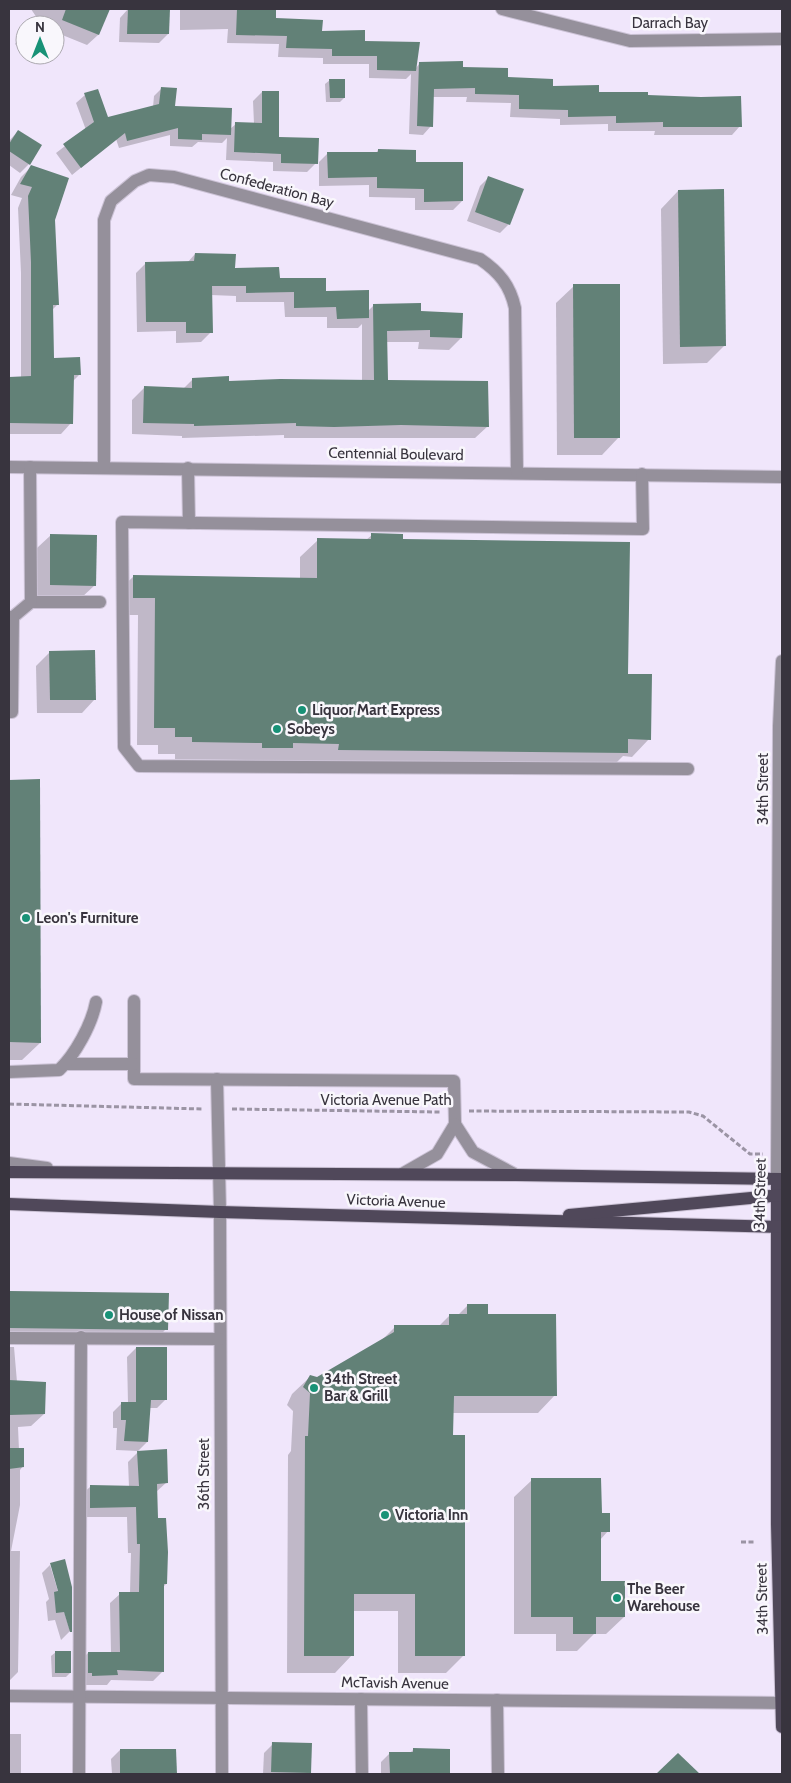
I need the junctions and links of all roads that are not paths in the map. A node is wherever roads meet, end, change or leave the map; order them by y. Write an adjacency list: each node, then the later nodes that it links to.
1 (502, 9): 2 (street, Darrach Bay)
2 (782, 39)
3 (9, 467): 4 (street, Centennial Boulevard)
4 (30, 467): 5 (street, Centennial Boulevard); 11 (street)
5 (104, 467): 6 (street, Centennial Boulevard); 7 (street, Confederation Bay)
6 (188, 468): 7 (street, Centennial Boulevard); 10 (street)
7 (517, 472): 8 (street, Centennial Boulevard)
8 (642, 474): 9 (street, Centennial Boulevard); 10 (street)
9 (782, 476)
10 (189, 523): 17 (street)
11 (31, 602): 12 (street); 13 (street)
12 (100, 602)
13 (11, 617): 15 (street)
14 (782, 661): 16 (street, 34th Street)
15 (9, 712)
16 (781, 768): 31 (street, 34th Street)
17 (688, 769)
18 (134, 1001): 21 (street)
19 (96, 1002): 20 (street)
20 (65, 1064): 21 (street); 22 (street)
21 (134, 1064): 23 (street)
22 (9, 1072)
23 (216, 1080): 24 (street); 28 (street, 36th Street)
24 (455, 1118): 29 (street); 30 (street)
25 (9, 1162): 27 (street)
26 (9, 1172): 27 (main road, Victoria Avenue)
27 (82, 1173): 28 (main road, Victoria Avenue)
28 (219, 1174): 29 (main road, Victoria Avenue); 34 (street, 36th Street)
29 (402, 1174): 30 (main road, Victoria Avenue)
30 (516, 1175): 31 (main road, Victoria Avenue)
31 (780, 1179): 32 (main road, 34th Street)
32 (779, 1196): 35 (main road); 36 (main road, 34th Street)
33 (9, 1204): 34 (main road, Victoria Avenue)
34 (220, 1212): 35 (main road, Victoria Avenue); 39 (street, 36th Street)
35 (509, 1220): 36 (main road, Victoria Avenue)
36 (780, 1226): 40 (main road, 34th Street)
37 (81, 1337): 38 (street); 39 (street); 42 (street)
38 (9, 1338)
39 (220, 1339): 43 (street, 36th Street)
40 (780, 1524): 46 (main road, 34th Street)
41 (9, 1696): 42 (street, McTavish Avenue)
42 (79, 1696): 43 (street, McTavish Avenue); 48 (street)
43 (221, 1698): 44 (street, McTavish Avenue); 49 (street, 36th Street)
44 (361, 1699): 45 (street, McTavish Avenue); 50 (street)
45 (497, 1700): 46 (street, McTavish Avenue); 51 (street)
46 (782, 1703): 47 (main road, 34th Street)
47 (782, 1727)
48 (79, 1774)
49 (222, 1774)
50 (362, 1774)
51 (498, 1774)

